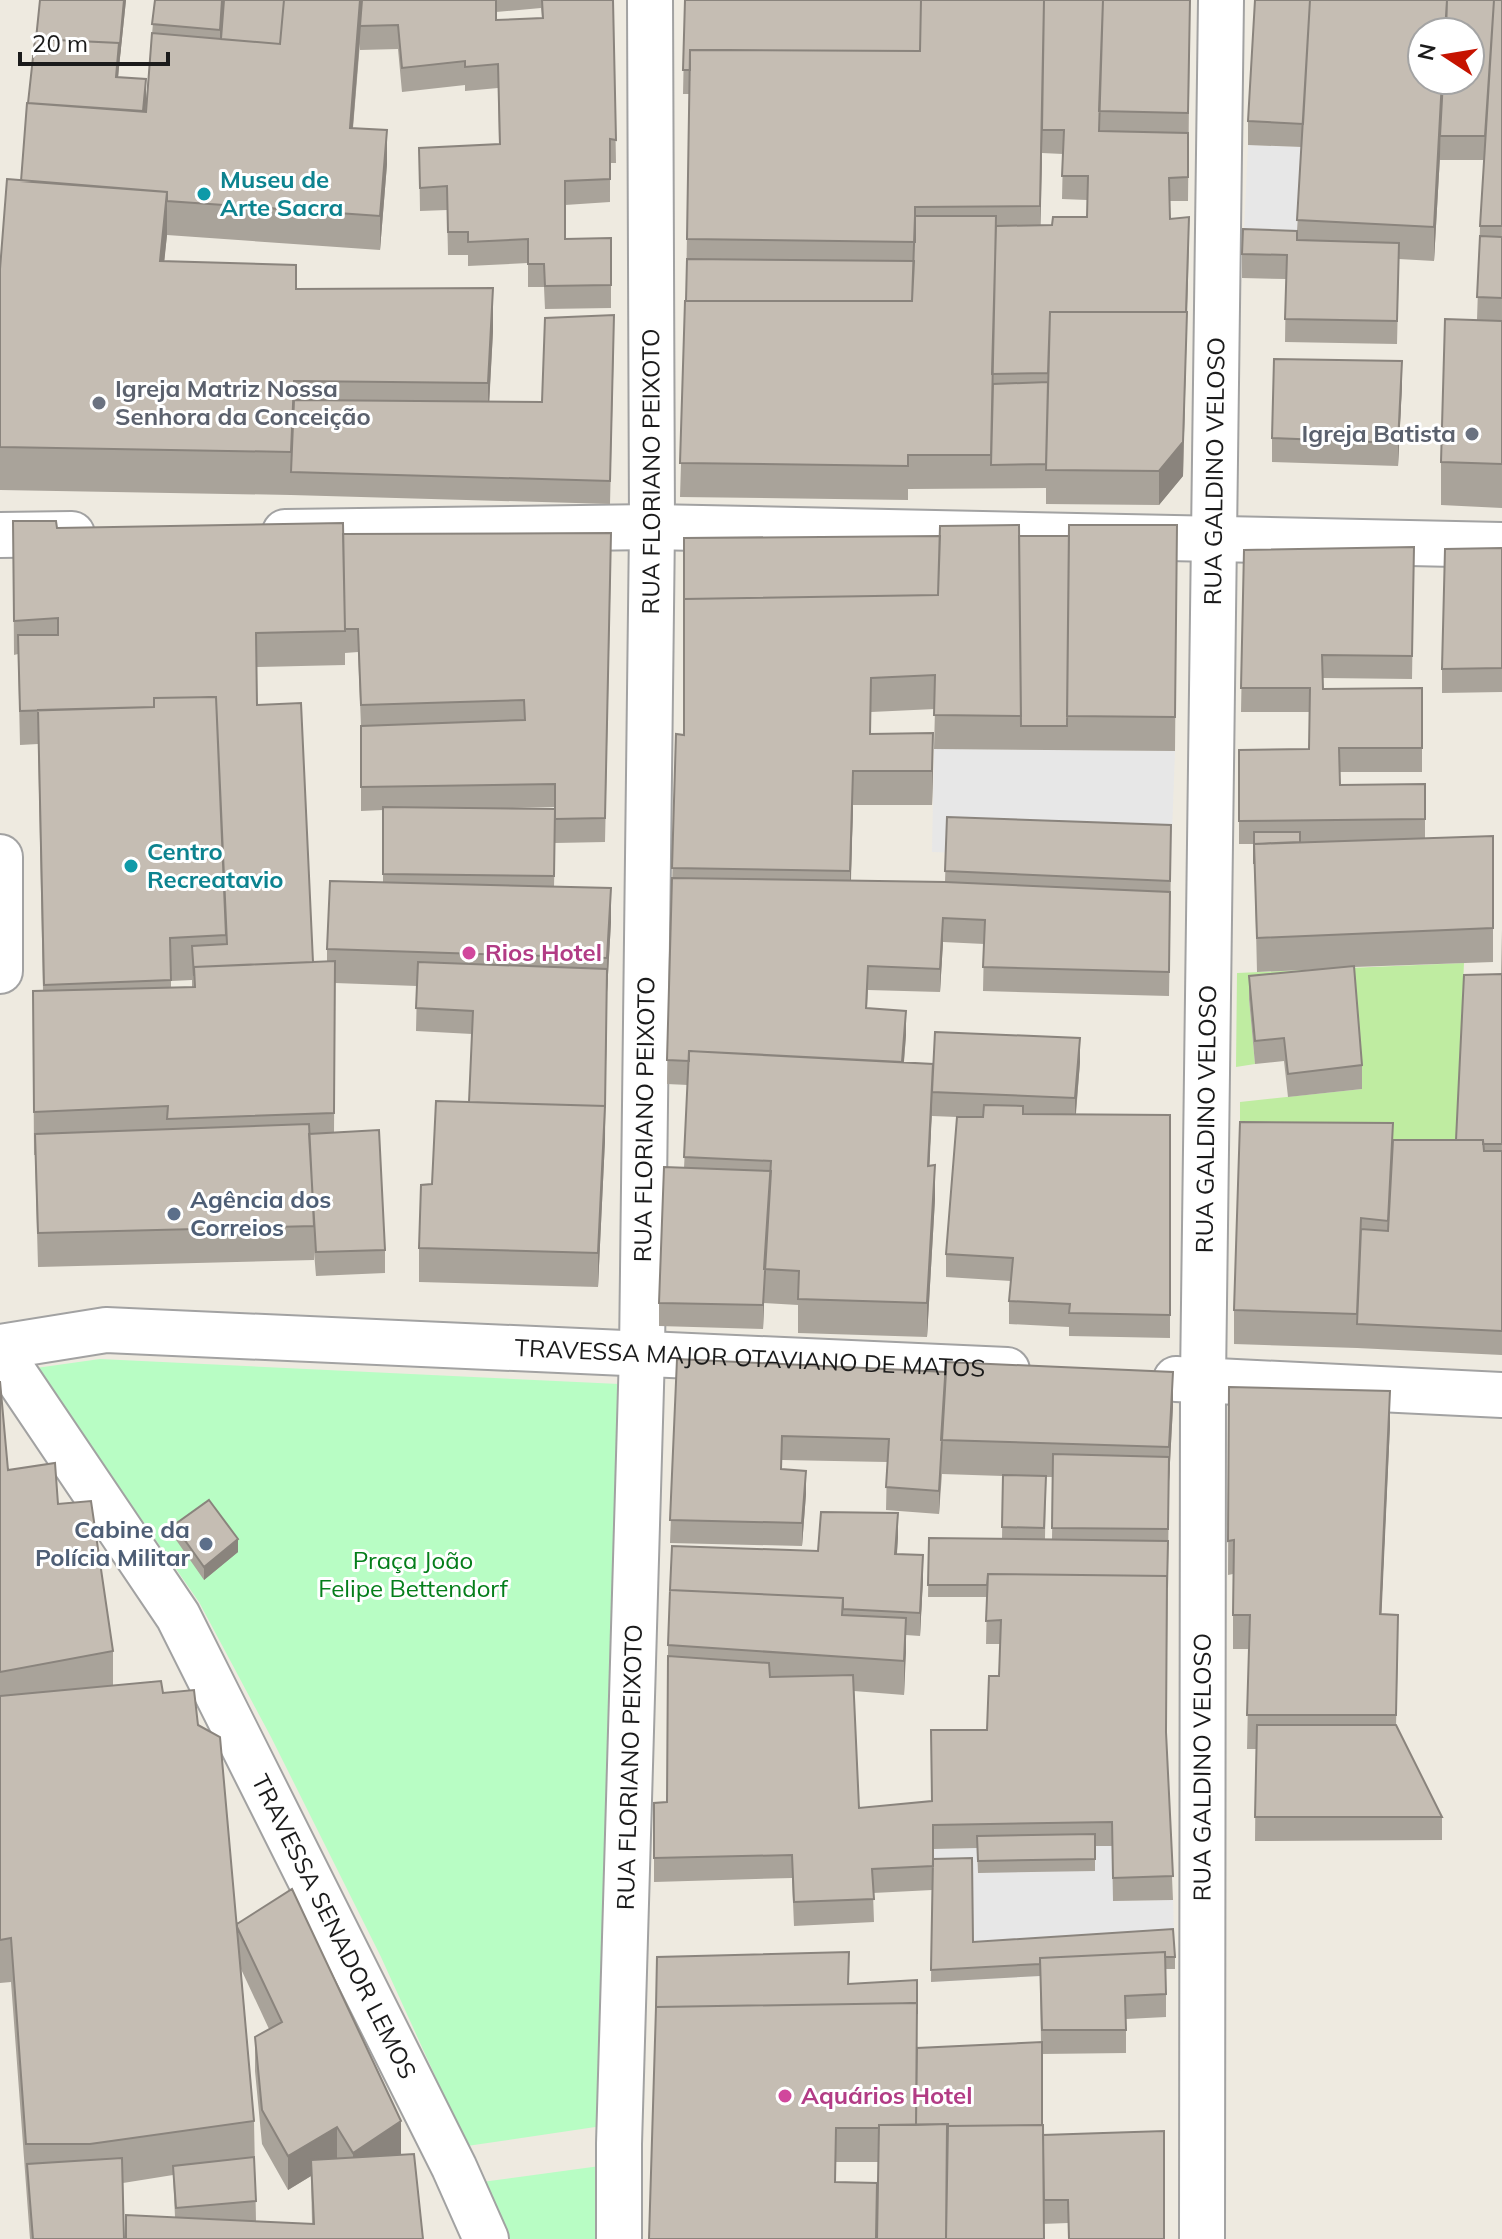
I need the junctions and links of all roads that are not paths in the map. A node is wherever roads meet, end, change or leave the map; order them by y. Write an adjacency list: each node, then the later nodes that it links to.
1 (650, 0): 3 (street, RUA FLORIANO PEIXOTO)
2 (1221, 0): 7 (street, RUA GALDINO VELOSO)
3 (652, 527): 4 (street); 7 (street); 12 (street, RUA FLORIANO PEIXOTO)
4 (239, 532)
5 (111, 534): 6 (street)
6 (0, 535)
7 (1215, 537): 8 (street); 15 (street, RUA GALDINO VELOSO)
8 (1502, 545)
9 (0, 857): 10 (street)
10 (0, 971)
11 (0, 1350): 12 (street, TRAVESSA MAJOR OTAVIANO DE MATOS); 17 (street, TRAVESSA SENADOR LEMOS)
12 (642, 1353): 13 (street, TRAVESSA MAJOR OTAVIANO DE MATOS); 18 (street, RUA FLORIANO PEIXOTO)
13 (1048, 1372)
14 (1141, 1377): 15 (street)
15 (1203, 1380): 16 (street); 19 (street, RUA GALDINO VELOSO)
16 (1502, 1395)
17 (486, 2239)
18 (619, 2239)
19 (1202, 2239)

